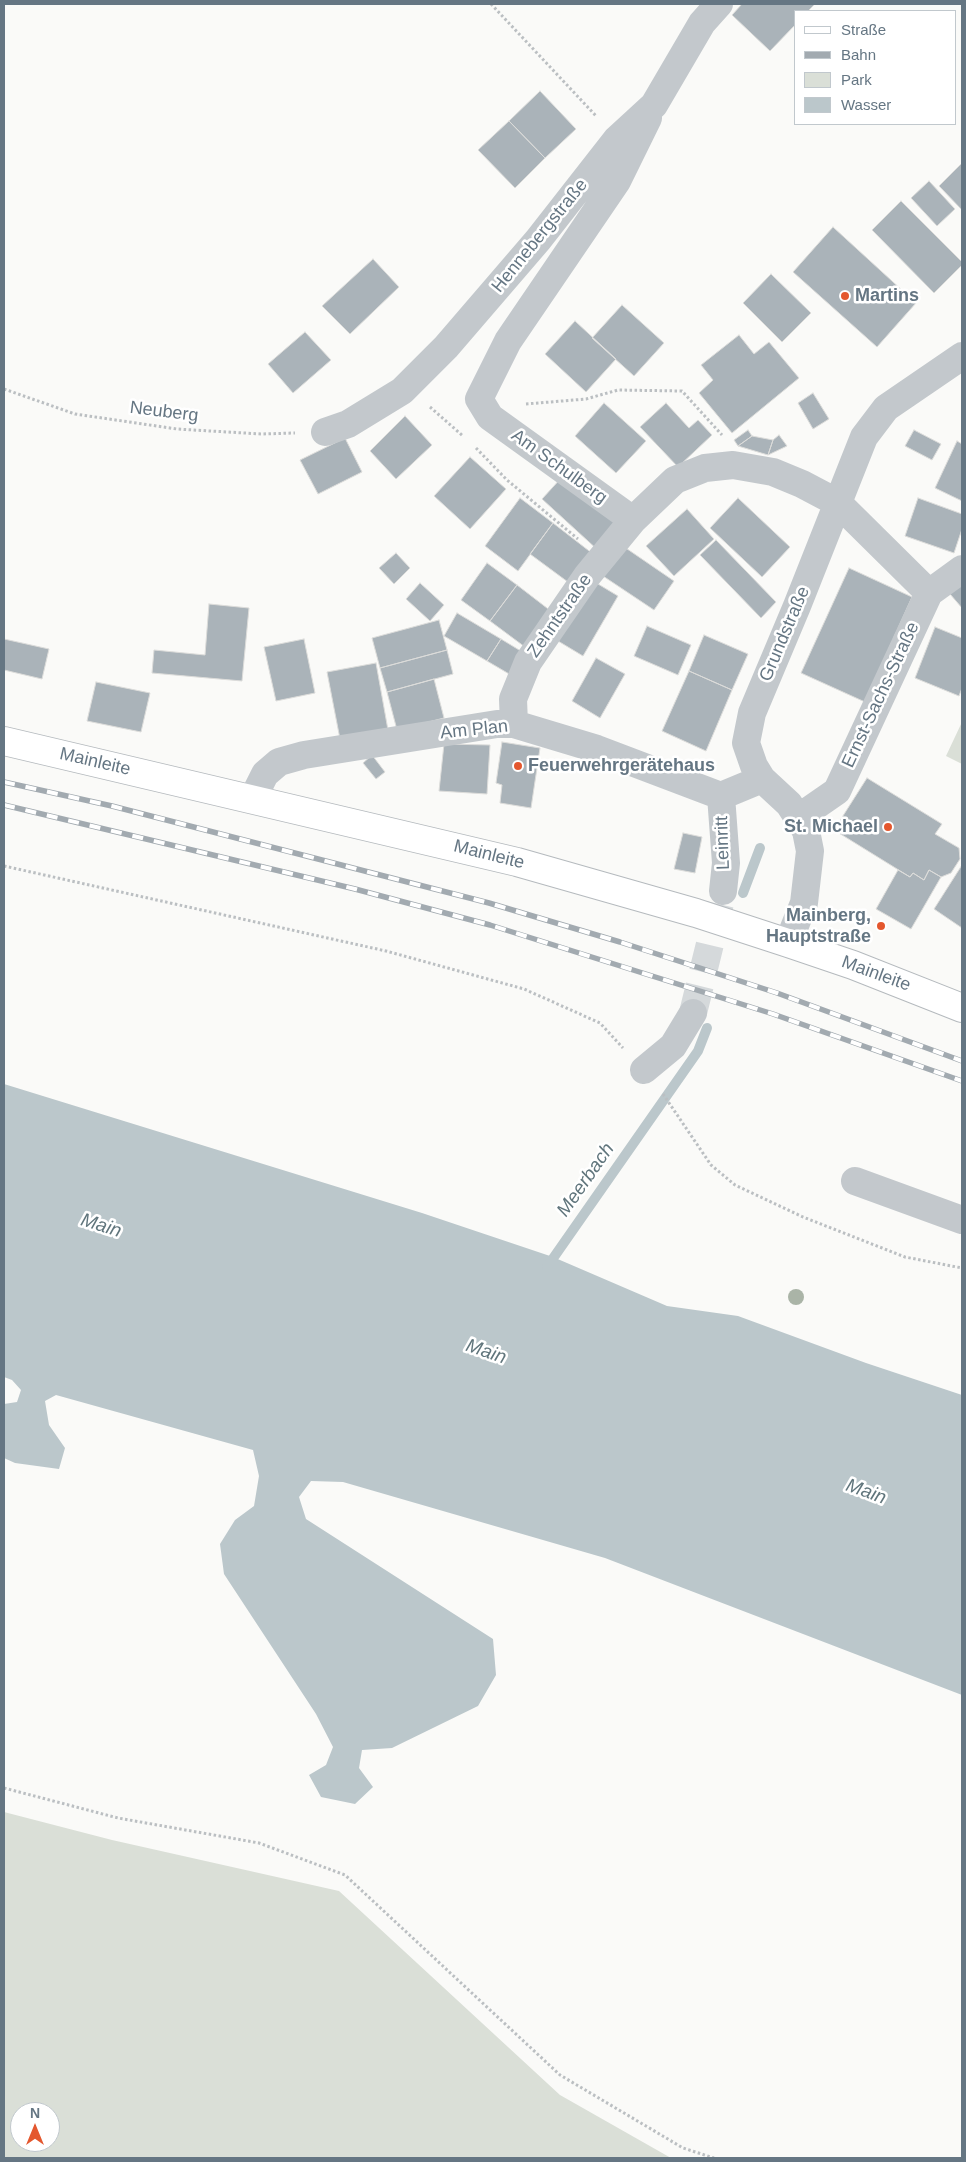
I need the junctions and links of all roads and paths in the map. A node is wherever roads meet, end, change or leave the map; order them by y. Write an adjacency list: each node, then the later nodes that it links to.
1 (491, 4): 4 (path)
2 (719, 4): 3 (street, Hennebergstraße)
3 (654, 105): 7 (street, Hennebergstraße); 8 (street)
4 (587, 106)
5 (962, 356): 12 (street, Grundstraße)
6 (4, 389): 9 (path, Neuberg)
7 (402, 392): 9 (street, Hennebergstraße); 10 (path)
8 (490, 417): 10 (path); 11 (path); 13 (street, Am Schulberg)
9 (326, 432)
10 (472, 444): 14 (path)
11 (733, 465): 12 (street); 13 (street)
12 (838, 504): 16 (street); 19 (street, Grundstraße)
13 (634, 520): 14 (street, Zehntstraße)
14 (601, 559): 17 (street, Zehntstraße)
15 (962, 569): 16 (street, Ernst-Sachs-Straße)
16 (929, 593): 22 (street, Ernst-Sachs-Straße)
17 (514, 724): 20 (street, Am Plan); 21 (street, Am Plan)
18 (4, 741): 21 (main road, Mainleite)
19 (762, 779): 20 (street); 22 (street, Grundstraße)
20 (721, 796): 24 (street, Leinritt)
21 (253, 798): 25 (main road, Mainleite)
22 (798, 818): 25 (street, Grundstraße)
23 (4, 866): 28 (path)
24 (723, 891)
25 (788, 943): 26 (main road, Mainleite)
26 (962, 1008)
27 (693, 1013): 28 (street)
28 (644, 1070)
29 (675, 1110): 32 (path)
30 (855, 1182): 31 (street)
31 (962, 1220)
32 (962, 1268)
33 (4, 1788): 34 (path)
34 (714, 2158)

